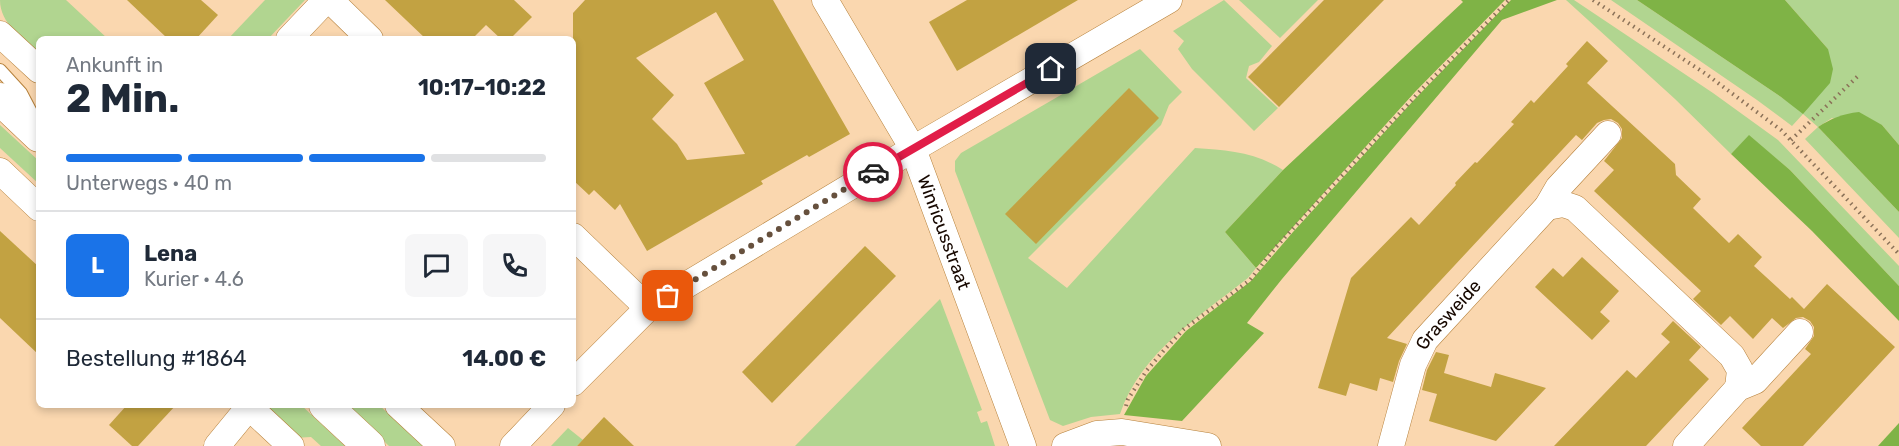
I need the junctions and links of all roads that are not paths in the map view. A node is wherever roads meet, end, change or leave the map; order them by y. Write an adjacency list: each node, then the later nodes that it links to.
1 (328, 0): 5 (street); 6 (street)
2 (825, 0): 13 (street, Winricusstraat)
3 (1169, 0): 13 (street)
4 (0, 34): 7 (street)
5 (292, 36)
6 (367, 36)
7 (36, 67)
8 (0, 70): 10 (lane)
9 (0, 99): 11 (street)
10 (36, 123)
11 (36, 133)
12 (1608, 134): 16 (street, Grasweide)
13 (913, 148): 18 (street); 32 (street, Winricusstraat)
14 (0, 171): 15 (street)
15 (36, 205)
16 (1547, 207): 21 (street); 35 (street, Grasweide)
17 (576, 239): 18 (street)
18 (648, 308): 20 (street)
19 (1800, 332): 21 (street)
20 (576, 380)
21 (1738, 388): 36 (street)
22 (246, 408): 27 (street)
23 (250, 408): 28 (street)
24 (328, 408): 29 (street)
25 (401, 408): 30 (street)
26 (549, 408): 31 (street)
27 (217, 446)
28 (291, 446)
29 (369, 446)
30 (442, 446)
31 (513, 446)
32 (1023, 446)
33 (1065, 446): 34 (street)
34 (1208, 446)
35 (1391, 446)
36 (1686, 446)

